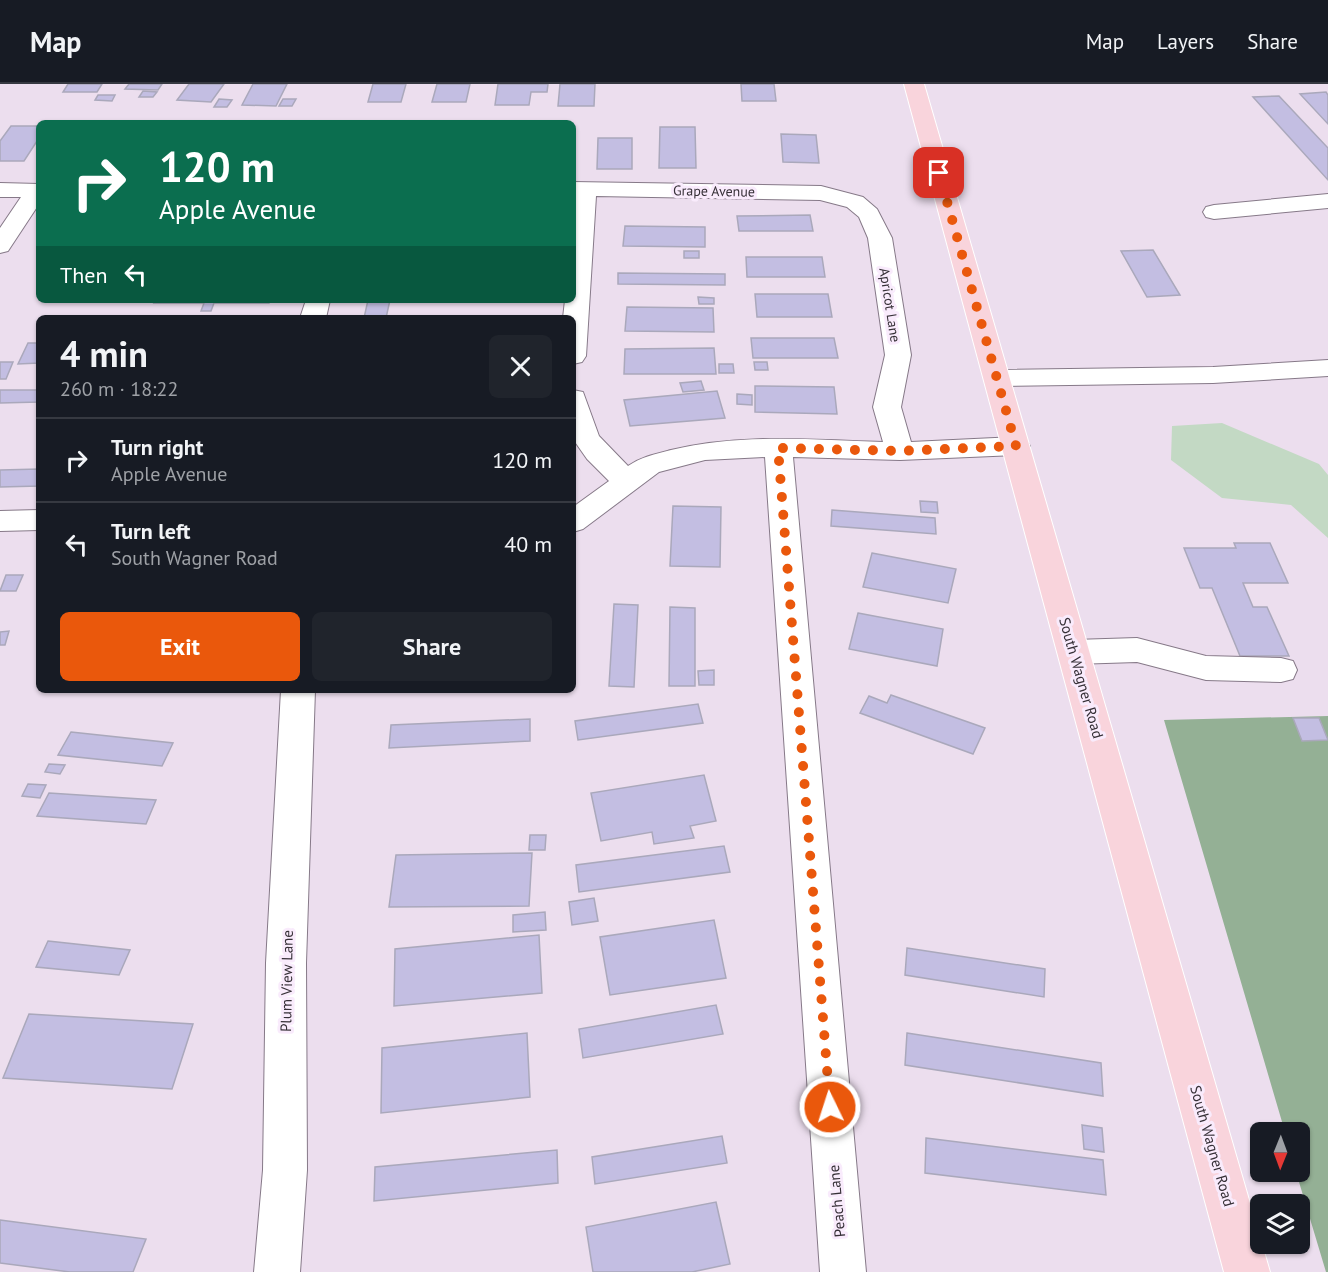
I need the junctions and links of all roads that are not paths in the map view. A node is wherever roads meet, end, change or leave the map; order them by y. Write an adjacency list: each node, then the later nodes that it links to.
1 (914, 84): 12 (main road, South Wagner Road)
2 (579, 189): 7 (street, Grape Avenue); 10 (street)
3 (0, 190): 4 (street)
4 (36, 191)
5 (36, 192): 9 (street)
6 (1328, 201): 8 (street)
7 (855, 202): 16 (street, Apricot Lane)
8 (1215, 212)
9 (0, 246)
10 (576, 272)
11 (1328, 368): 12 (street)
12 (997, 378): 14 (main road, South Wagner Road)
13 (576, 414): 17 (street)
14 (1016, 446): 16 (street); 21 (main road, South Wagner Road)
15 (778, 448): 16 (street); 17 (street); 25 (street, Peach Lane)
16 (900, 451)
17 (626, 480): 20 (street)
18 (0, 520): 19 (street)
19 (36, 520)
20 (576, 520)
21 (1074, 652): 22 (street); 26 (main road, South Wagner Road)
22 (1281, 670)
23 (297, 693): 24 (street, Plum View Lane)
24 (277, 1272)
25 (843, 1272)
26 (1247, 1272)

